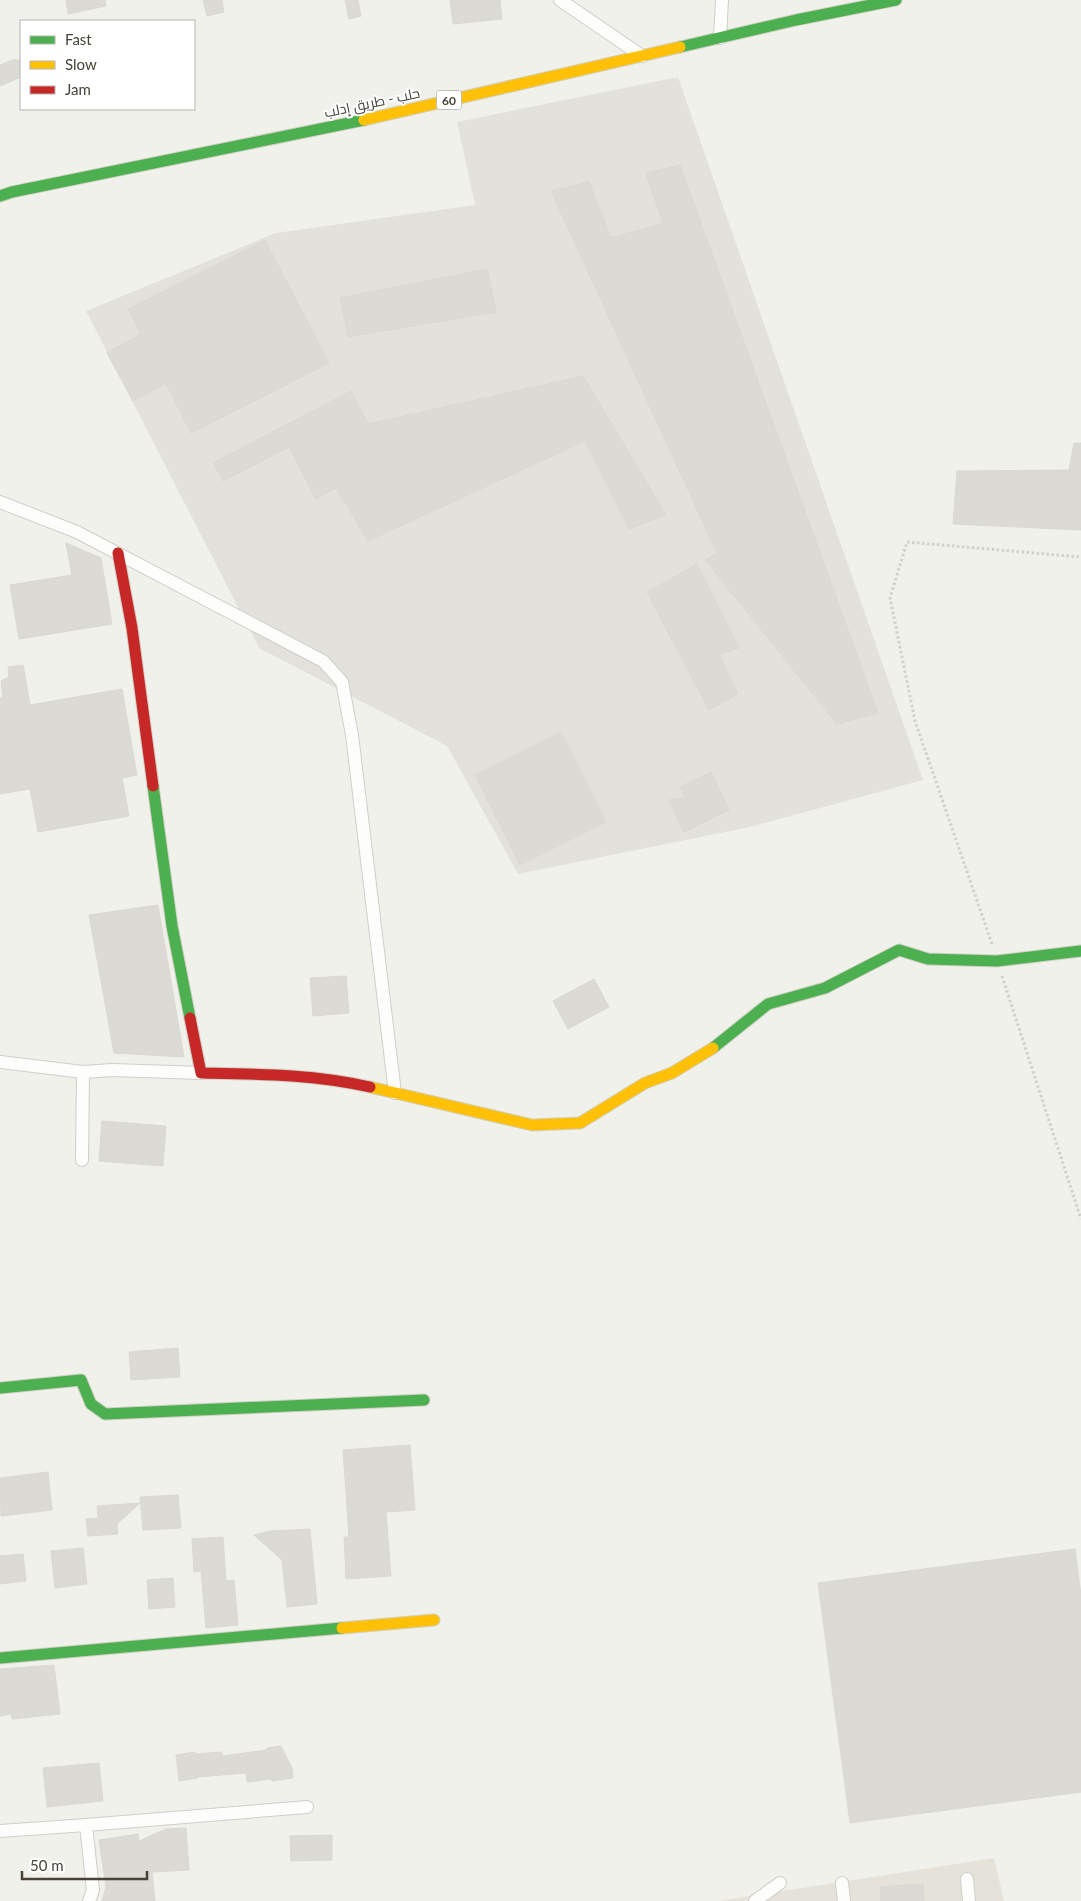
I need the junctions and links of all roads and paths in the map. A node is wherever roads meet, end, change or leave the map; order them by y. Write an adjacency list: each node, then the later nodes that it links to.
1 (560, 0): 5 (street)
2 (722, 0): 4 (street)
3 (896, 0): 4 (main road, حلب - طريق إدلب / 60)
4 (720, 38): 5 (main road, حلب - طريق إدلب / 60)
5 (642, 56): 6 (main road, حلب - طريق إدلب / 60)
6 (0, 196)
7 (0, 502): 8 (street)
8 (118, 553): 14 (main road); 15 (street)
9 (1081, 557): 11 (path)
10 (1081, 952): 11 (main road)
11 (997, 961): 15 (main road); 17 (path)
12 (0, 1062): 13 (street)
13 (83, 1072): 14 (street); 16 (street)
14 (201, 1073): 15 (main road)
15 (395, 1093)
16 (82, 1160)
17 (1081, 1219)
18 (0, 1388): 19 (main road)
19 (424, 1400)
20 (434, 1620): 21 (main road)
21 (0, 1658)
22 (307, 1807): 23 (street)
23 (86, 1825): 24 (street); 28 (street)
24 (0, 1831)
25 (967, 1879): 31 (street)
26 (780, 1883): 29 (street)
27 (842, 1883): 30 (street)
28 (90, 1901)
29 (755, 1901)
30 (844, 1901)
31 (969, 1901)

